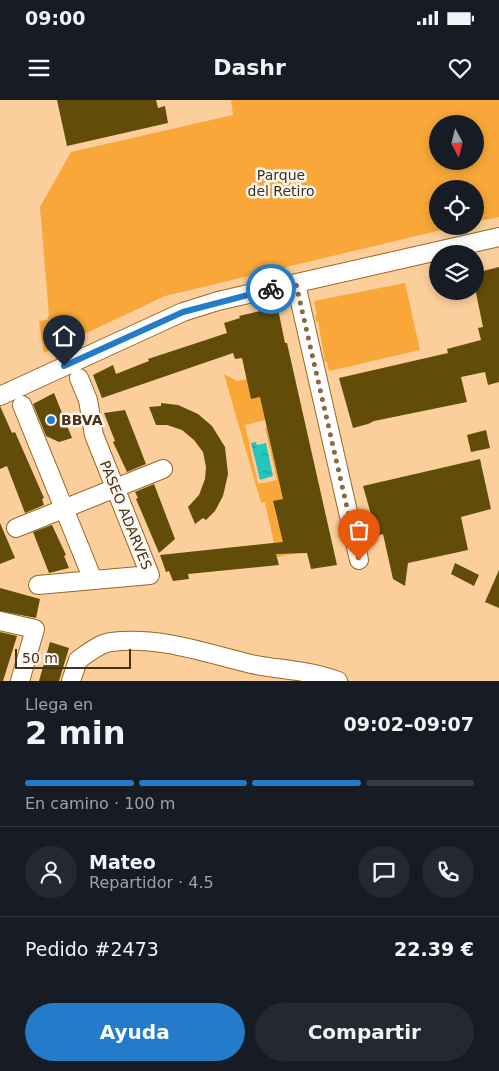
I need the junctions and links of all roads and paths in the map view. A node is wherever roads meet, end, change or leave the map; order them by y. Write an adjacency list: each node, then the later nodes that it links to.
1 (499, 236): 2 (street)
2 (296, 284): 4 (street); 10 (street)
3 (79, 378): 7 (street, PASEO ADARVES)
4 (0, 396)
5 (22, 405): 8 (street)
6 (163, 469): 7 (street)
7 (115, 488): 8 (street); 11 (street, PASEO ADARVES)
8 (64, 508): 9 (street); 11 (street)
9 (16, 528)
10 (359, 560)
11 (93, 580): 12 (street, PASEO ADARVES)
12 (38, 585)
13 (0, 621): 14 (street)
14 (20, 681)
15 (71, 681): 16 (street)
16 (338, 681)

